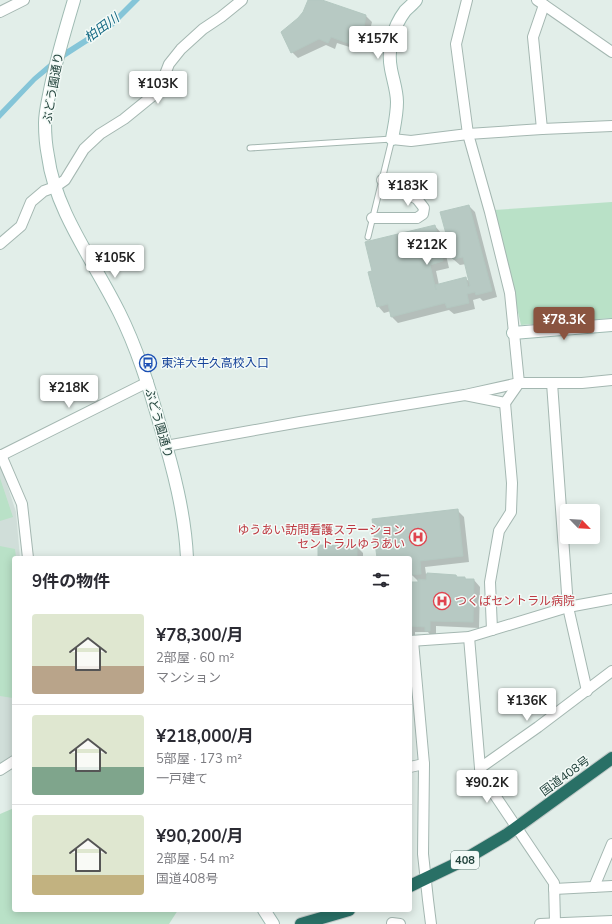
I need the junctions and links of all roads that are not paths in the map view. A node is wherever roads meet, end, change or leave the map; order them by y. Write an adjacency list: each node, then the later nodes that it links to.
1 (24, 0): 7 (street)
2 (74, 0): 15 (street, ぶどう園通り)
3 (242, 0): 15 (street)
4 (416, 0): 12 (street)
5 (467, 0): 11 (street)
6 (541, 2): 8 (street); 10 (street)
7 (0, 12)
8 (612, 52)
9 (612, 126): 10 (street)
10 (542, 129): 11 (street)
11 (468, 134): 12 (street); 20 (street)
12 (392, 139): 13 (lane); 14 (lane)
13 (250, 148)
14 (382, 180): 16 (lane); 16 (street)
15 (55, 187): 18 (street); 22 (street, ぶどう園通り)
16 (372, 218): 17 (lane)
17 (368, 237)
18 (0, 244)
19 (612, 326): 20 (street)
20 (513, 333): 23 (street)
21 (612, 380): 24 (street)
22 (148, 382): 27 (street, ぶどう園通り); 28 (street)
23 (519, 383): 24 (street); 25 (street); 26 (street)
24 (552, 383): 32 (street)
25 (465, 395): 26 (street); 27 (street)
26 (505, 403): 33 (street)
27 (166, 446): 30 (street, ぶどう園通り)
28 (1, 456): 29 (street)
29 (28, 556)
30 (188, 556)
31 (612, 599): 32 (street)
32 (568, 607): 33 (street); 37 (street)
33 (492, 630): 34 (street)
34 (469, 637): 35 (street); 42 (street)
35 (412, 641): 40 (street)
36 (612, 671): 37 (street)
37 (587, 691): 42 (street)
38 (612, 758): 44 (highway, 国道408号 / 408)
39 (12, 762): 43 (street)
40 (424, 764): 41 (street); 46 (street)
41 (412, 767)
42 (480, 768): 44 (street)
43 (0, 770)
44 (517, 829): 46 (highway, 国道408号 / 408); 50 (street)
45 (612, 844): 49 (street)
46 (425, 880): 47 (highway, 国道408号 / 408); 57 (street)
47 (412, 885)
48 (612, 886): 49 (street)
49 (594, 887): 50 (street)
50 (554, 889): 54 (street)
51 (265, 912): 55 (street)
52 (342, 912): 56 (highway)
53 (612, 921): 54 (street)
54 (556, 923): 58 (street)
55 (273, 924)
56 (301, 924)
57 (431, 924)
58 (540, 924)

